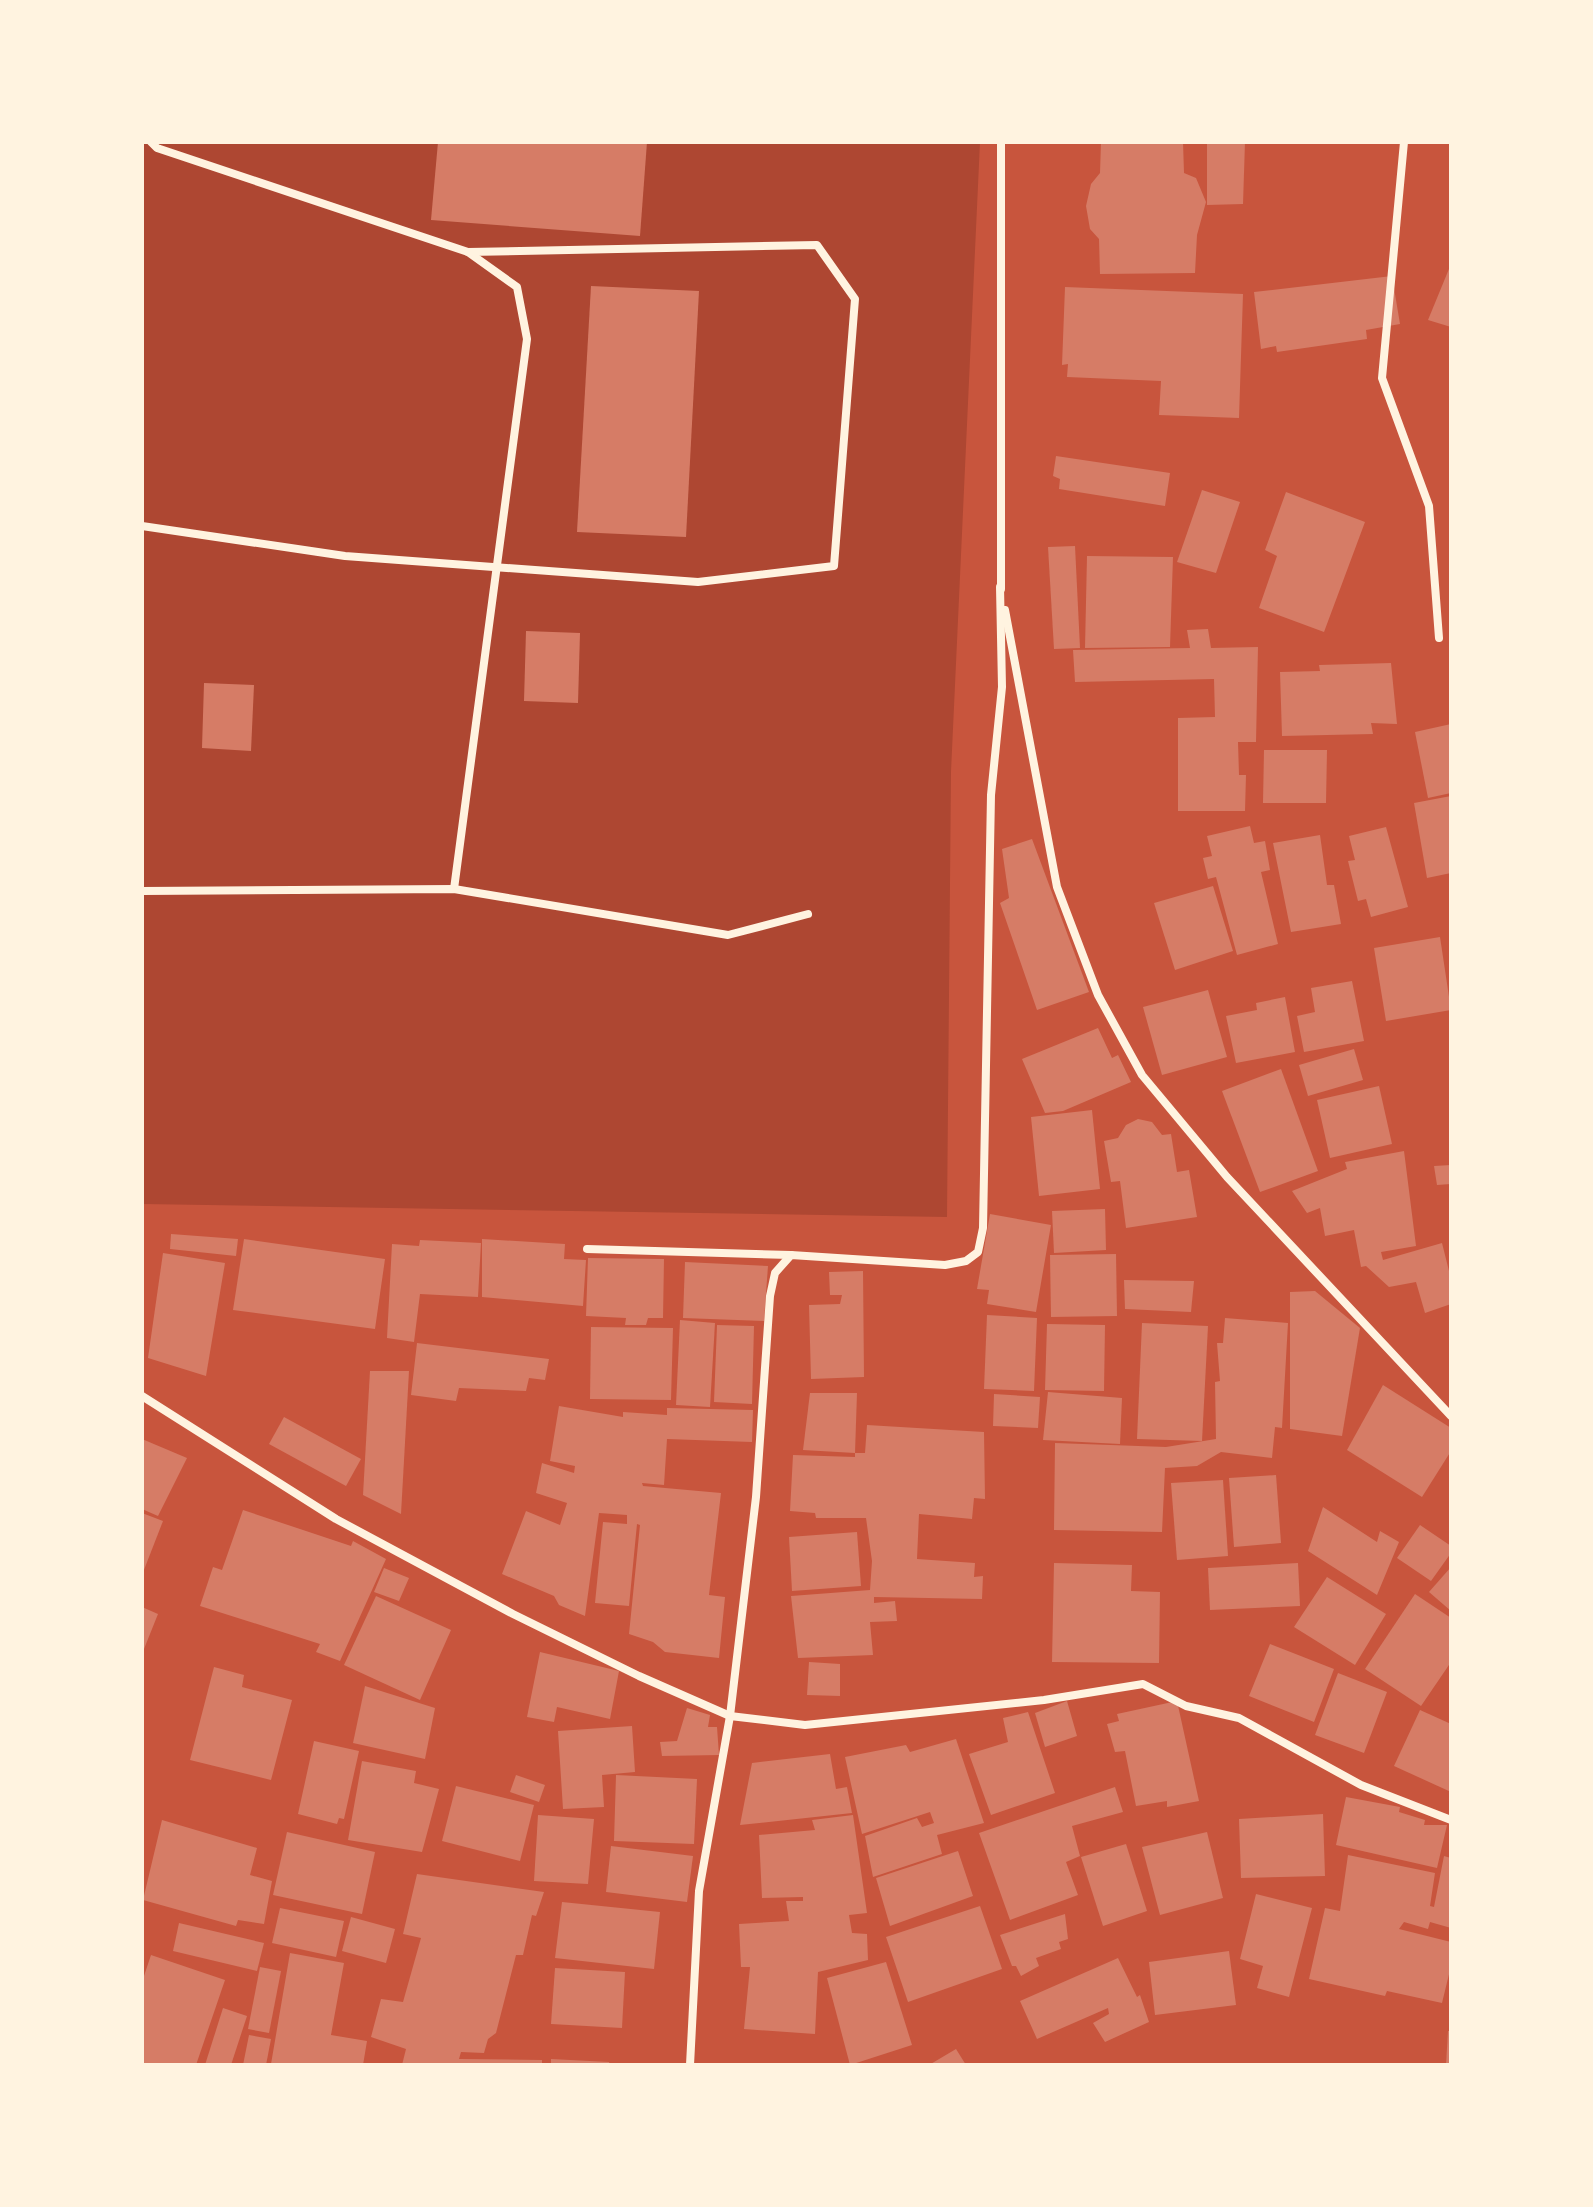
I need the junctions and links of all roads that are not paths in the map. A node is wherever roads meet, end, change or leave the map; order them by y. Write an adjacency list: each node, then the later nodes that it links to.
1 (151, 142): 4 (street)
2 (1001, 142): 7 (street)
3 (1404, 142): 8 (street)
4 (468, 252): 6 (street); 6 (street)
5 (142, 526): 6 (street)
6 (497, 568): 9 (street)
7 (1000, 587): 13 (street); 15 (street)
8 (1439, 638)
9 (454, 889): 10 (street); 11 (street)
10 (142, 891)
11 (808, 914)
12 (587, 1249): 13 (street)
13 (791, 1255): 16 (street)
14 (142, 1396): 16 (street)
15 (1451, 1416)
16 (730, 1716): 17 (street); 18 (street)
17 (1451, 1820)
18 (690, 2065)

